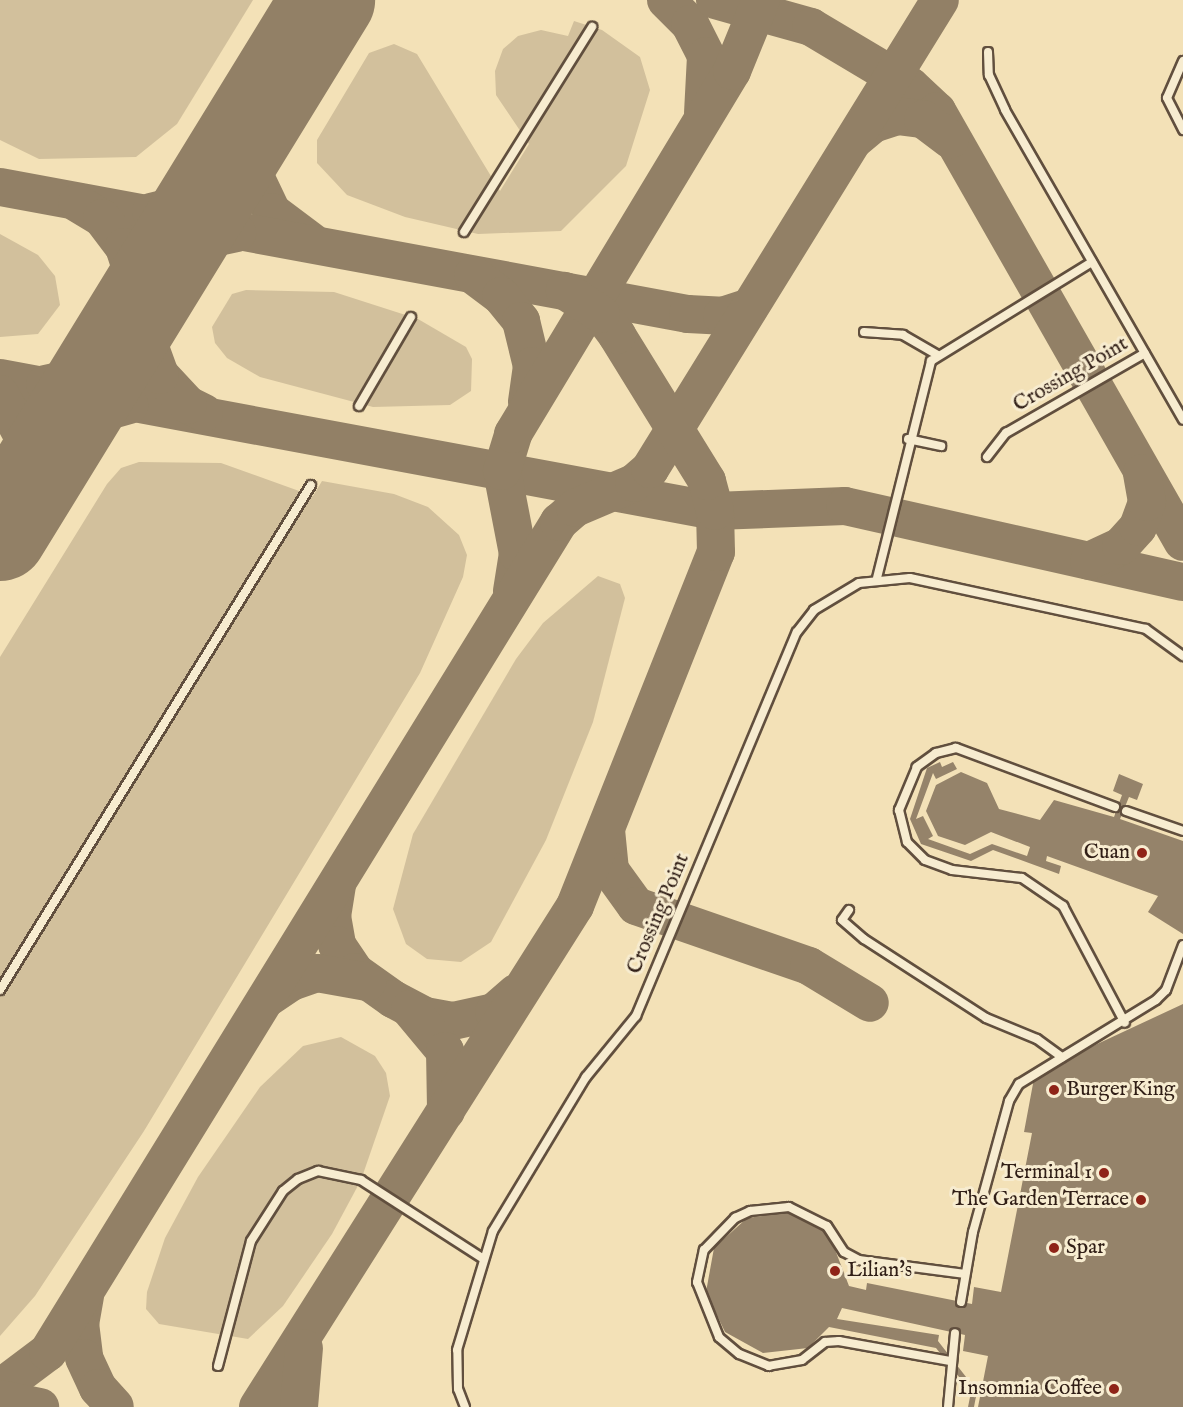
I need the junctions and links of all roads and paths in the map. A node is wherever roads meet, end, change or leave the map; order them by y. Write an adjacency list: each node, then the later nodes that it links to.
1 (592, 27): 5 (lane)
2 (988, 52): 6 (lane)
3 (1183, 61): 4 (lane)
4 (1183, 130)
5 (464, 232)
6 (1092, 262): 9 (lane); 10 (lane)
7 (411, 316): 11 (lane)
8 (864, 332): 10 (lane)
9 (1145, 353): 12 (lane); 15 (lane, Crossing Point)
10 (937, 355): 13 (lane)
11 (359, 406)
12 (1183, 420)
13 (908, 439): 14 (lane); 17 (lane)
14 (941, 446)
15 (987, 457)
16 (311, 485): 24 (lane)
17 (877, 578): 18 (lane); 27 (lane, Crossing Point)
18 (1183, 656)
19 (1115, 807): 25 (lane)
20 (1126, 811): 21 (lane)
21 (1183, 831)
22 (849, 910): 26 (lane)
23 (1183, 945): 25 (lane)
24 (0, 990)
25 (1125, 1023): 26 (lane)
26 (1062, 1057): 28 (lane)
27 (482, 1258): 32 (lane); 33 (lane, Crossing Point)
28 (965, 1274): 29 (lane); 31 (lane)
29 (961, 1302)
30 (955, 1333): 31 (lane)
31 (950, 1361): 34 (lane)
32 (218, 1366)
33 (465, 1407)
34 (948, 1407)

